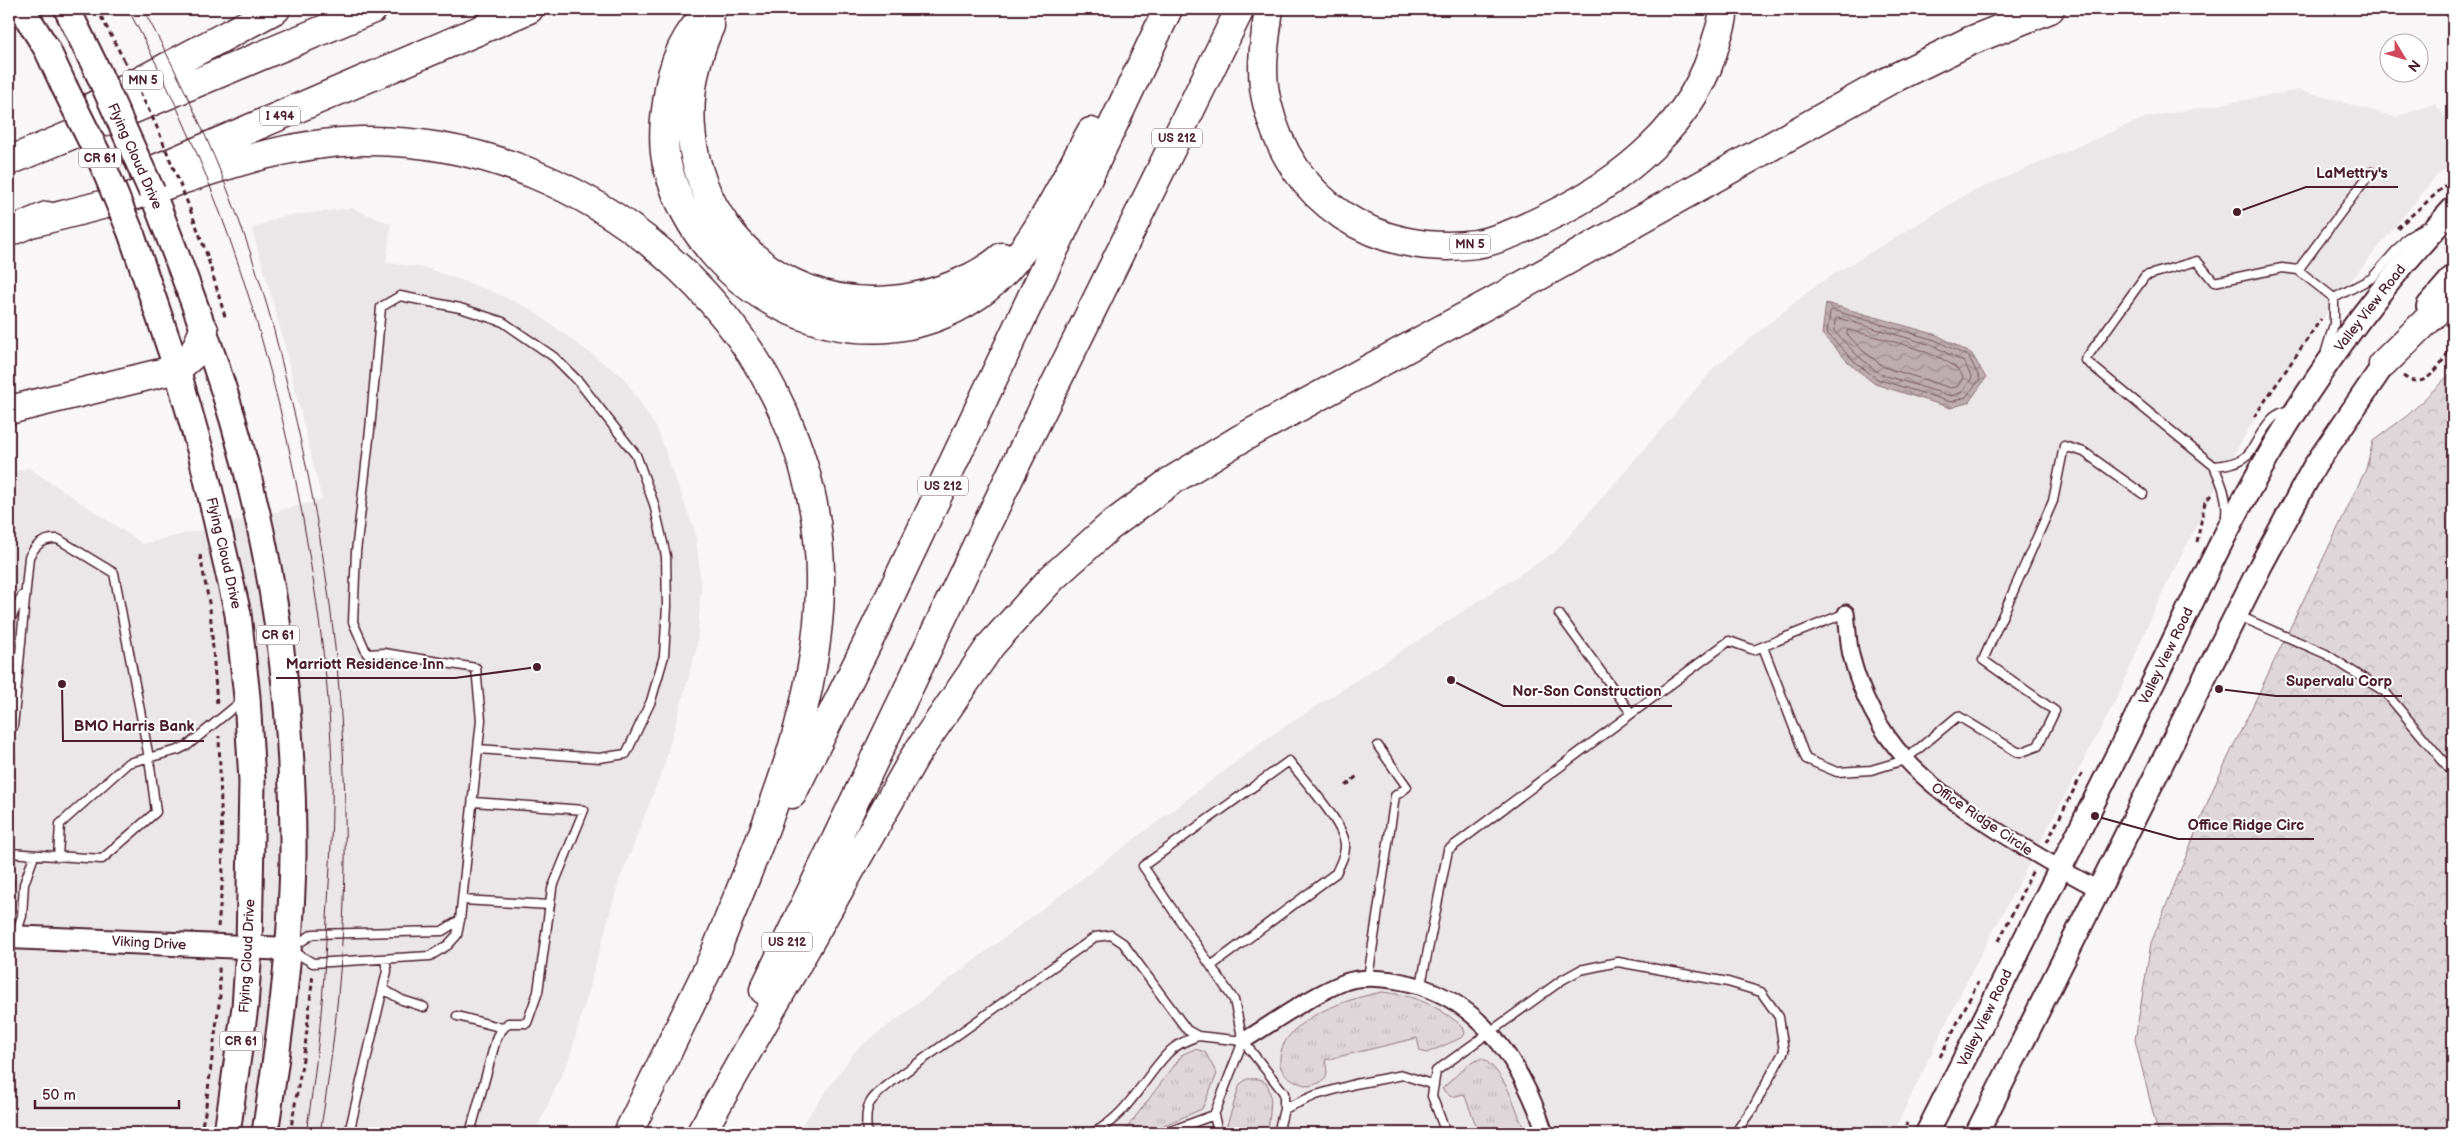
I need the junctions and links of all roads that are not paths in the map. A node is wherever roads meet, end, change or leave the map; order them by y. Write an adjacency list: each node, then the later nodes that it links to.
1 (22, 9): 28 (main road, Flying Cloud Drive / CR 61, bridge)
2 (67, 9): 15 (main road, Flying Cloud Drive / CR 61)
3 (84, 9): 15 (main road)
4 (276, 9): 16 (highway, MN 5)
5 (373, 9): 17 (highway)
6 (529, 9): 21 (highway, I 494)
7 (712, 9): 20 (highway)
8 (719, 9): 20 (highway)
9 (1159, 9): 20 (highway)
10 (1168, 9): 64 (highway, US 212)
11 (1240, 9): 83 (highway, US 212)
12 (1269, 9): 13 (highway, MN 5)
13 (1723, 9)
14 (2050, 9): 84 (highway)
15 (98, 72): 26 (main road, Flying Cloud Drive / CR 61, bridge)
16 (9, 151)
17 (9, 161)
18 (2371, 172): 22 (lane)
19 (2453, 210): 25 (lane); 29 (main road, Valley View Road)
20 (1041, 223)
21 (20, 227): 64 (highway)
22 (2298, 270): 25 (lane); 32 (lane)
23 (2453, 276): 27 (main road)
24 (2453, 295): 27 (highway)
25 (2334, 298): 29 (lane)
26 (204, 330): 28 (highway); 62 (main road, Flying Cloud Drive / CR 61)
27 (2383, 364): 38 (main road)
28 (177, 369): 31 (highway); 41 (main road, Flying Cloud Drive / CR 61)
29 (2312, 385): 30 (main road, Valley View Road)
30 (2298, 405): 32 (lane); 34 (main road, Valley View Road)
31 (9, 410)
32 (2214, 466): 34 (lane)
33 (2143, 494): 48 (lane)
34 (2223, 537): 55 (main road, Valley View Road)
35 (24, 592): 39 (lane); 43 (lane); 47 (lane)
36 (1560, 614): 42 (lane)
37 (1846, 614): 40 (lane); 48 (street, Office Ridge Circle)
38 (2237, 615): 49 (lane); 56 (main road)
39 (9, 622)
40 (1763, 647): 42 (lane); 48 (lane)
41 (247, 696): 47 (lane); 61 (main road, Flying Cloud Drive / CR 61)
42 (1631, 714): 67 (lane)
43 (13, 727)
44 (1378, 746): 66 (lane)
45 (478, 749): 45 (lane); 51 (lane)
46 (10, 755): 50 (lane)
47 (149, 758): 54 (lane); 54 (lane)
48 (1905, 760): 55 (street, Office Ridge Circle)
49 (2453, 773)
50 (9, 777)
51 (473, 802): 57 (lane); 58 (lane)
52 (9, 853): 53 (lane)
53 (34, 856): 54 (lane); 60 (lane)
54 (58, 857)
55 (2060, 869): 56 (street, Office Ridge Circle); 93 (main road, Valley View Road)
56 (2100, 890): 94 (main road)
57 (462, 900): 58 (lane); 59 (lane)
58 (550, 905): 71 (lane)
59 (460, 920): 62 (lane); 63 (lane)
60 (11, 931): 61 (main road, Viking Drive)
61 (249, 948): 62 (main road, Viking Drive); 78 (main road, Flying Cloud Drive / CR 61)
62 (289, 949): 63 (lane); 79 (main road, Flying Cloud Drive / CR 61)
63 (385, 959): 68 (lane)
64 (712, 961): 82 (highway, US 212)
65 (1211, 966): 65 (lane); 74 (lane)
66 (1368, 978): 67 (street); 74 (street)
67 (1421, 985): 72 (street)
68 (383, 989): 69 (lane); 80 (lane)
69 (424, 1007)
70 (457, 1016): 71 (lane)
71 (503, 1028): 81 (lane)
72 (1491, 1032): 75 (lane); 91 (street); 92 (lane)
73 (1198, 1036): 74 (lane); 85 (lane); 86 (lane)
74 (1243, 1041): 76 (lane); 77 (lane)
75 (1434, 1085): 76 (lane); 90 (lane)
76 (1284, 1109): 89 (lane)
77 (1214, 1115): 87 (lane); 88 (lane)
78 (227, 1133)
79 (265, 1133)
80 (349, 1133)
81 (470, 1133)
82 (628, 1133)
83 (695, 1133)
84 (701, 1133)
85 (867, 1133)
86 (1092, 1133)
87 (1165, 1133)
88 (1218, 1133)
89 (1281, 1133)
90 (1446, 1133)
91 (1545, 1133)
92 (1735, 1133)
93 (1927, 1133)
94 (1977, 1133)

